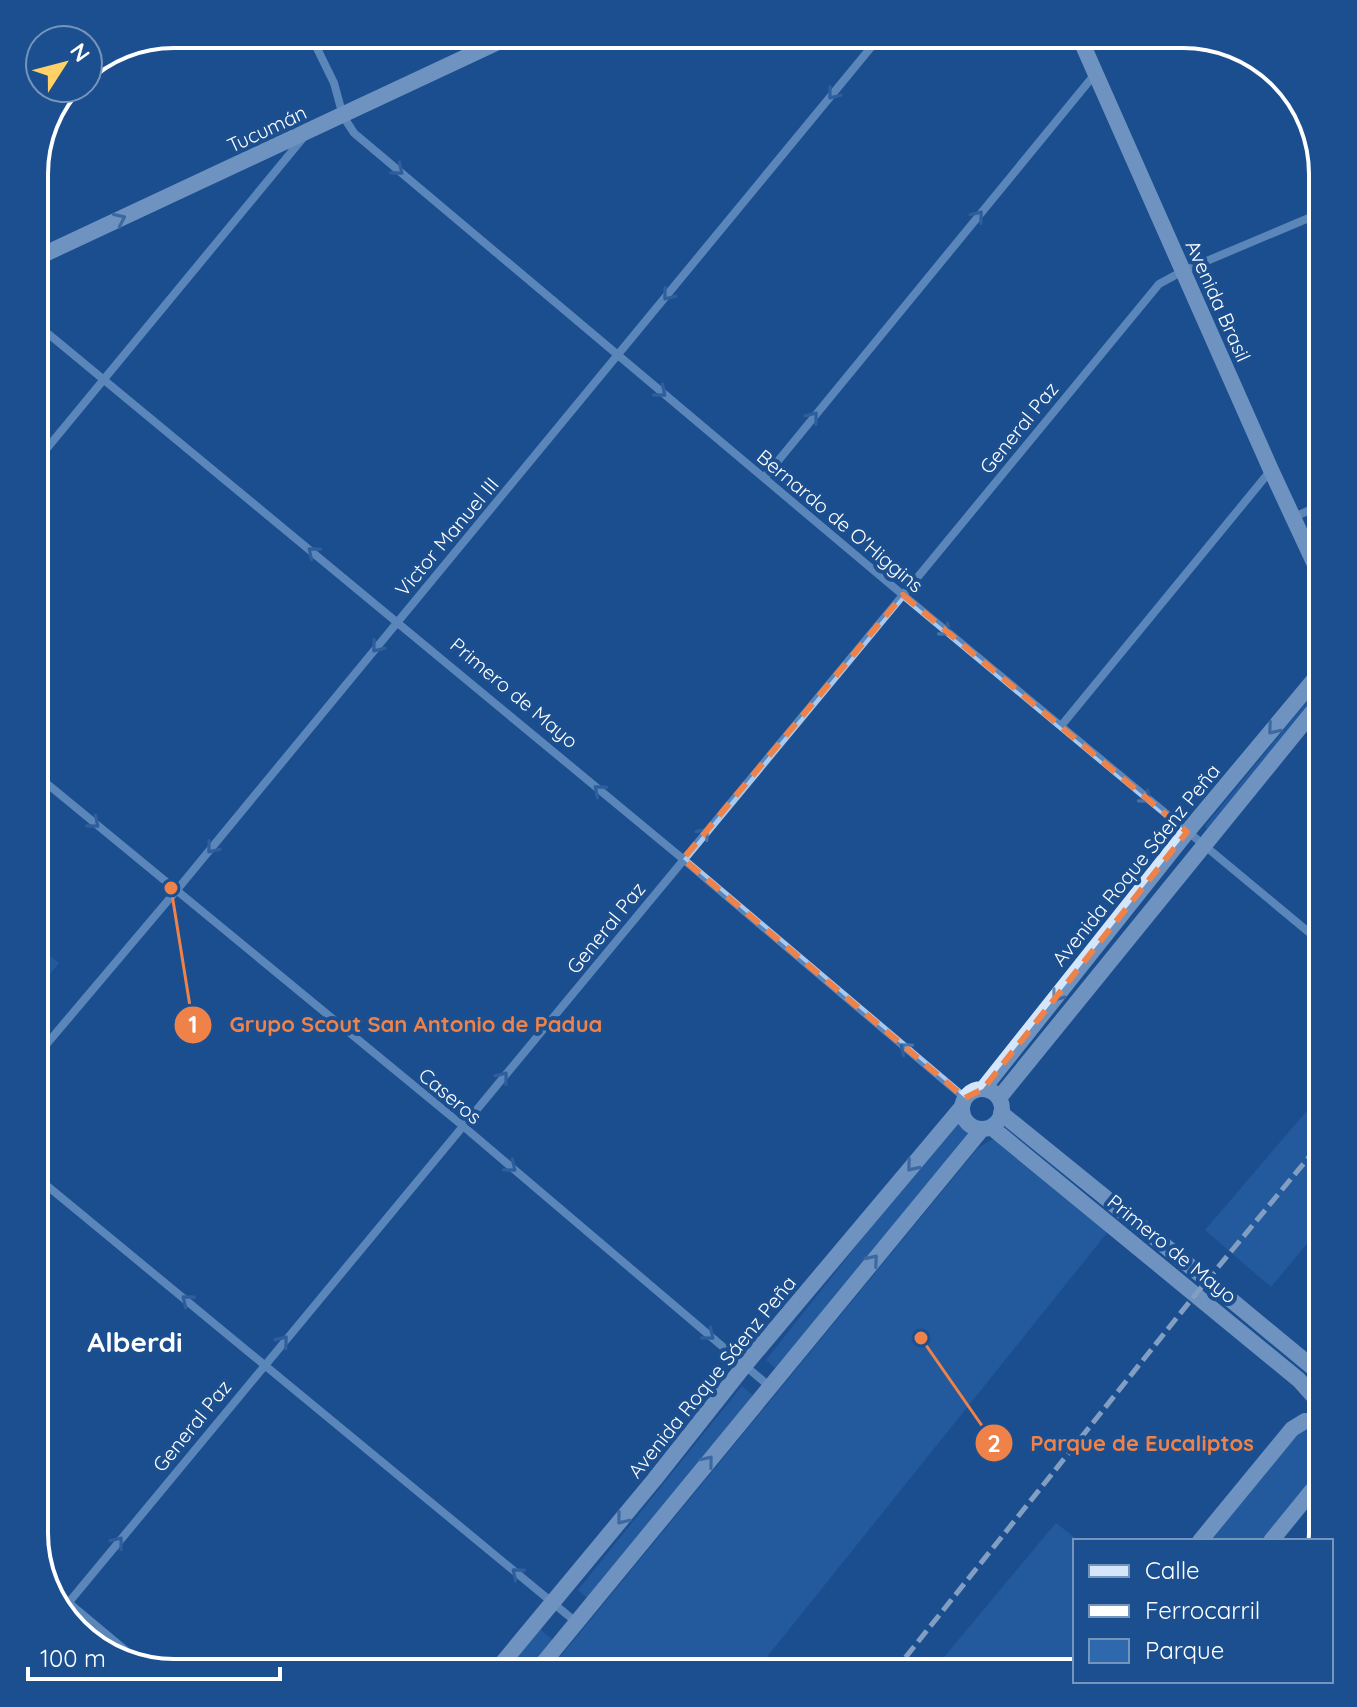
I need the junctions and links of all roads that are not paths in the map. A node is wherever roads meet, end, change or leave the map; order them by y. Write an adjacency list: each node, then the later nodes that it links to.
1 (317, 48): 6 (street)
2 (482, 48): 6 (street, Tucumán)
3 (871, 48): 12 (street, Victor Manuel III, one-way to 12)
4 (1084, 48): 5 (street, Avenida Brasil)
5 (1095, 74): 10 (street, Avenida Brasil); 16 (street, one-way to 5)
6 (343, 116): 7 (street, Tucumán); 12 (street, Bernardo de O'Higgins, one-way to 12)
7 (308, 132): 9 (street, Tucumán, one-way to 7); 13 (street)
8 (1309, 218): 10 (street, General Paz)
9 (48, 253)
10 (1183, 271): 15 (street, Avenida Brasil); 20 (street, General Paz)
11 (48, 333): 13 (street, Primero de Mayo)
12 (618, 356): 16 (street, Bernardo de O'Higgins, one-way to 16); 21 (street, Victor Manuel III)
13 (105, 380): 14 (street); 21 (street, Primero de Mayo, one-way to 13)
14 (48, 447)
15 (1271, 470): 18 (street, Avenida Brasil); 24 (street)
16 (764, 478): 20 (street, Bernardo de O'Higgins)
17 (1309, 510): 18 (street)
18 (1292, 518): 19 (street, Avenida Brasil)
19 (1309, 553)
20 (903, 595): 24 (street, Bernardo de O'Higgins, one-way to 24); 28 (street, General Paz, one-way to 20)
21 (398, 622): 28 (street, Primero de Mayo, one-way to 21); 29 (street, Victor Manuel III, one-way to 29)
22 (1309, 686): 26 (street, Avenida Roque Sáenz Peña, one-way to 26)
23 (1309, 716): 27 (street, Avenida Roque Sáenz Peña)
24 (1061, 726): 26 (street, Bernardo de O'Higgins, one-way to 26)
25 (48, 785): 29 (street, Caseros, one-way to 29)
26 (1187, 832): 27 (street, Bernardo de O'Higgins); 30 (street, Avenida Roque Sáenz Peña)
27 (1204, 845): 31 (street, Avenida Roque Sáenz Peña); 32 (street, Bernardo de O'Higgins)
28 (683, 859): 41 (street, Primero de Mayo, one-way to 28); 43 (street, General Paz, one-way to 28)
29 (176, 891): 37 (street, Victor Manuel III); 43 (street, Caseros)
30 (1121, 914): 31 (street); 33 (street, Avenida Roque Sáenz Peña)
31 (1137, 927): 34 (street, Avenida Roque Sáenz Peña)
32 (1309, 932)
33 (1079, 968): 34 (street); 35 (street, Avenida Roque Sáenz Peña, one-way to 35)
34 (1094, 981): 36 (street, Avenida Roque Sáenz Peña)
35 (1033, 1026): 36 (street); 38 (street, Avenida Roque Sáenz Peña)
36 (1048, 1037): 39 (street, Avenida Roque Sáenz Peña)
37 (48, 1042)
38 (1007, 1059): 39 (street); 40 (street, Avenida Roque Sáenz Peña)
39 (1021, 1071): 42 (street, Avenida Roque Sáenz Peña)
40 (983, 1089): 41 (street); 42 (street)
41 (963, 1102): 42 (street); 49 (street, Avenida Roque Sáenz Peña, one-way to 49)
42 (993, 1117): 45 (street, Primero de Mayo); 46 (street, Primero de Mayo); 50 (street, Avenida Roque Sáenz Peña, one-way to 42)
43 (463, 1126): 47 (street, General Paz, one-way to 43); 49 (street, Caseros, one-way to 49)
44 (48, 1187): 47 (street, one-way to 44)
45 (1128, 1215): 46 (street); 48 (street, Primero de Mayo)
46 (1117, 1229): 51 (street, Primero de Mayo)
47 (264, 1364): 56 (street, General Paz, one-way to 47); 57 (street, one-way to 47)
48 (1309, 1364)
49 (745, 1365): 50 (street, Caseros); 57 (street, Avenida Roque Sáenz Peña, one-way to 57)
50 (769, 1386): 59 (street, Avenida Roque Sáenz Peña, one-way to 50)
51 (1309, 1391)
52 (1309, 1421): 54 (street)
53 (1309, 1494): 55 (street)
54 (1202, 1539)
55 (1273, 1539)
56 (68, 1602)
57 (553, 1602): 59 (street); 61 (street, Avenida Roque Sáenz Peña)
58 (69, 1603): 60 (street)
59 (577, 1623): 62 (street, Avenida Roque Sáenz Peña)
60 (122, 1647)
61 (506, 1659)
62 (547, 1659)

